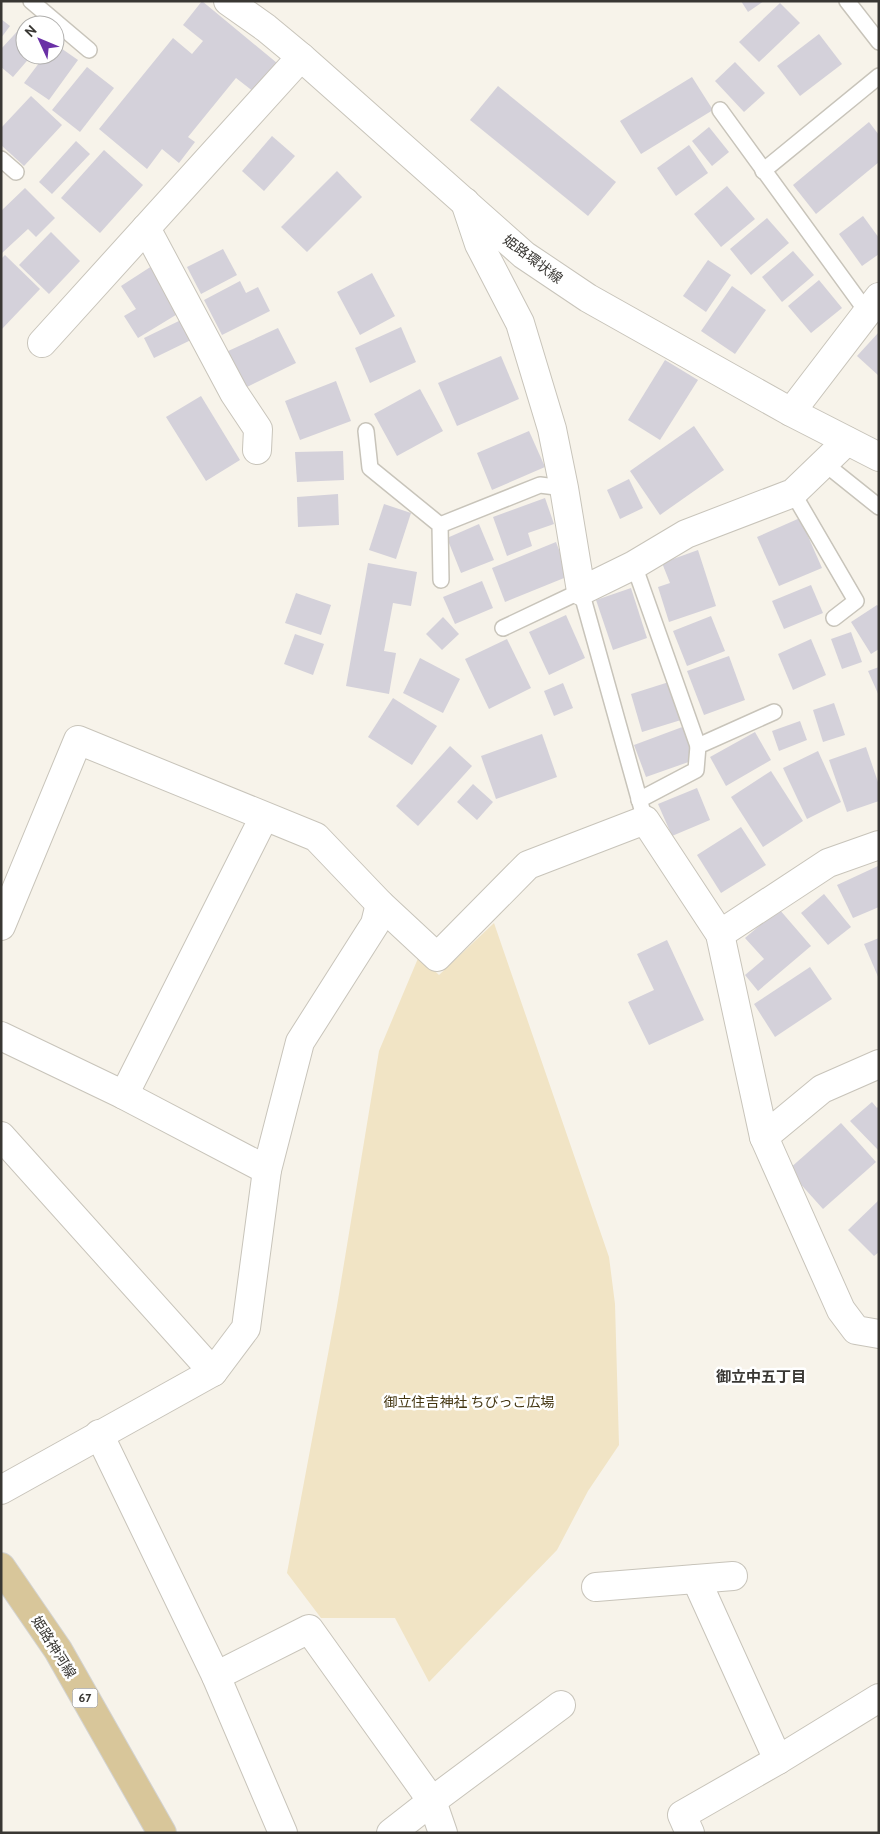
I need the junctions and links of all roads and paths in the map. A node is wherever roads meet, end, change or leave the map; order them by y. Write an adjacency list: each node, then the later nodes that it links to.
1 (31, 1): 5 (lane)
2 (228, 1): 6 (street, 姫路環状線)
3 (847, 1): 4 (lane)
4 (879, 42)
5 (89, 50)
6 (301, 57): 12 (street, 姫路環状線); 13 (street)
7 (879, 76): 10 (lane)
8 (720, 110): 10 (lane)
9 (1, 159): 11 (lane)
10 (763, 171): 14 (lane)
11 (16, 172)
12 (465, 202): 16 (street, 姫路環状線); 22 (street)
13 (146, 228): 15 (street); 19 (street)
14 (873, 304): 16 (street)
15 (42, 343)
16 (791, 412): 18 (street, 姫路環状線)
17 (366, 431): 25 (lane)
18 (847, 441): 20 (street, 姫路環状線); 21 (street)
19 (257, 450)
20 (879, 457)
21 (824, 463): 23 (street); 24 (lane)
22 (564, 488): 25 (lane); 28 (street)
23 (793, 493): 26 (street); 29 (lane)
24 (879, 507)
25 (440, 525): 27 (lane)
26 (634, 565): 28 (street); 32 (lane)
27 (441, 580)
28 (581, 591): 30 (lane); 33 (lane)
29 (834, 618)
30 (504, 628)
31 (774, 712): 32 (lane)
32 (698, 746): 33 (lane)
33 (642, 810): 36 (street); 38 (street)
34 (264, 817): 36 (street); 37 (street); 41 (street)
35 (879, 845): 38 (street)
36 (380, 904): 44 (street)
37 (1, 926)
38 (720, 934): 43 (street)
39 (1, 1036): 41 (street)
40 (879, 1064): 43 (street)
41 (124, 1095): 44 (street)
42 (1, 1136): 46 (street)
43 (764, 1137): 45 (street)
44 (267, 1170): 46 (street)
45 (879, 1334)
46 (213, 1372): 47 (street)
47 (99, 1434): 48 (street); 53 (street)
48 (1, 1490)
49 (1, 1567): 58 (main road, 姫路神河線 / 67)
50 (733, 1576): 51 (street)
51 (696, 1579): 52 (street); 56 (street)
52 (596, 1587)
53 (216, 1676): 57 (street); 59 (street)
54 (879, 1698): 56 (street)
55 (561, 1706): 57 (street)
56 (778, 1760): 62 (street)
57 (432, 1801): 60 (street); 61 (street)
58 (162, 1833)
59 (283, 1833)
60 (391, 1833)
61 (443, 1833)
62 (690, 1833)

